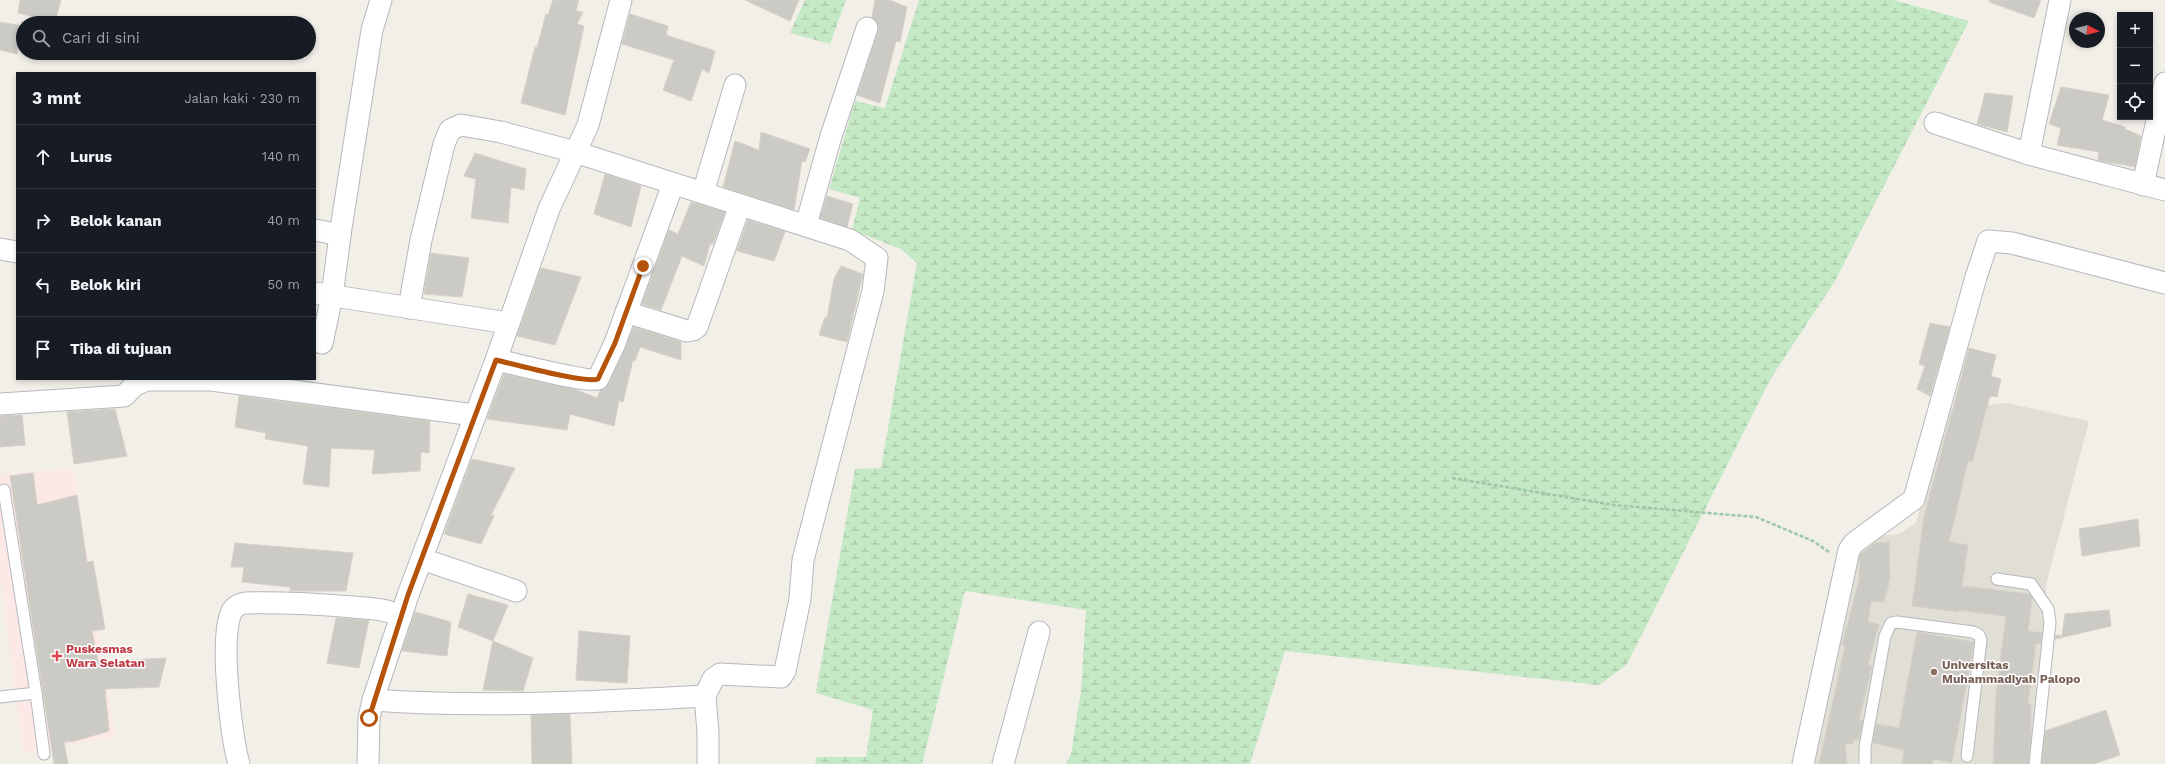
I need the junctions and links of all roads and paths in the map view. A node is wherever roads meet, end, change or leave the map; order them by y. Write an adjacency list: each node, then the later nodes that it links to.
1 (381, 0): 17 (street)
2 (621, 0): 8 (street)
3 (2060, 0): 9 (street)
4 (867, 28): 15 (street)
5 (2165, 83): 11 (street)
6 (735, 85): 13 (street)
7 (1935, 122): 9 (street)
8 (575, 152): 10 (street); 22 (street); 24 (street)
9 (2029, 154): 11 (street)
10 (673, 184): 13 (street); 23 (street)
11 (2143, 185): 12 (street)
12 (2165, 190)
13 (703, 193): 14 (street)
14 (740, 205): 15 (street); 23 (street)
15 (806, 225): 38 (street)
16 (316, 230): 17 (street)
17 (340, 235): 21 (street)
18 (0, 249): 19 (street)
19 (16, 252)
20 (2165, 283): 32 (street)
21 (323, 295): 22 (street); 25 (street)
22 (409, 308): 24 (street)
23 (626, 312): 26 (street)
24 (508, 323): 26 (street)
25 (322, 342)
26 (496, 360): 28 (street)
27 (0, 404): 28 (street)
28 (474, 415): 31 (street)
29 (1452, 478): 32 (path)
30 (4, 490): 37 (lane)
31 (422, 559): 34 (street); 35 (street)
32 (1846, 563): 47 (street)
33 (1997, 579): 49 (lane)
34 (516, 591)
35 (401, 617): 40 (street); 43 (street)
36 (1039, 632): 46 (street)
37 (36, 693): 39 (lane); 41 (lane)
38 (705, 696): 40 (street); 45 (street)
39 (0, 697)
40 (373, 700): 44 (street)
41 (44, 754)
42 (1967, 756): 48 (lane)
43 (239, 764)
44 (368, 764)
45 (708, 764)
46 (1003, 764)
47 (1803, 764)
48 (1865, 764)
49 (2035, 764)

